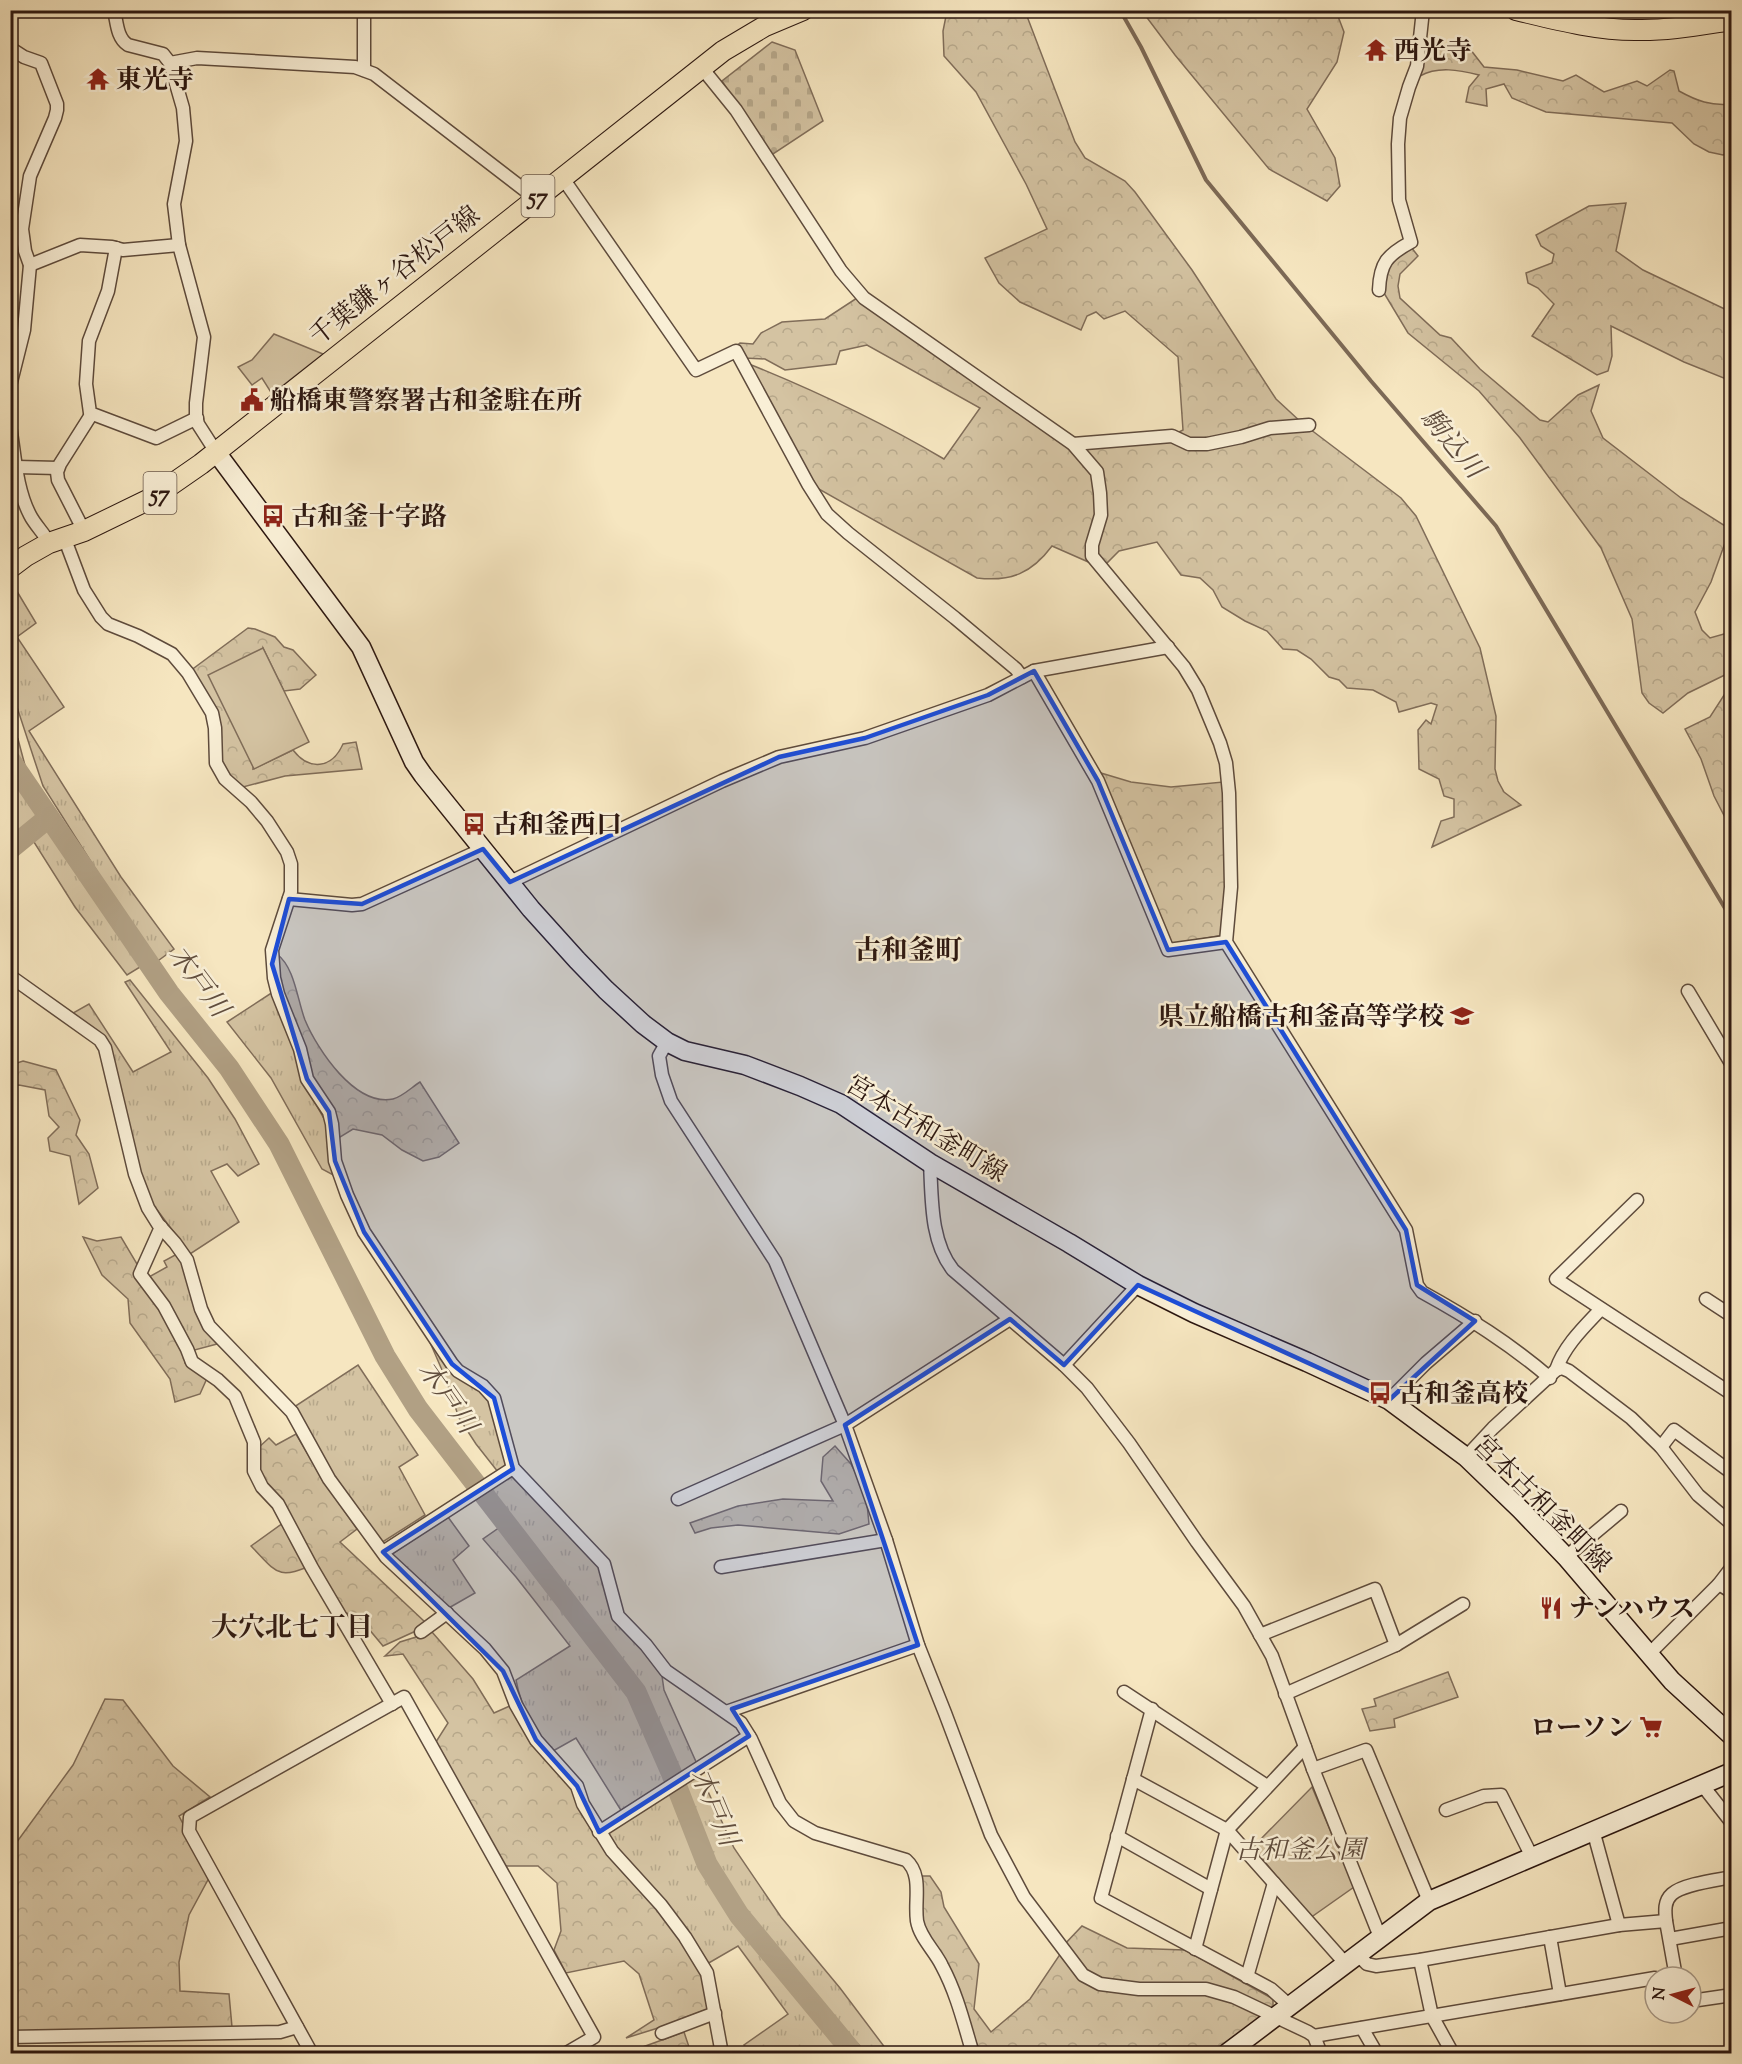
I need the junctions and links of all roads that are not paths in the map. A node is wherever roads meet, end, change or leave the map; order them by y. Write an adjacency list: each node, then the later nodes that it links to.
1 (114, 10): 8 (street)
2 (364, 10): 10 (street)
3 (803, 10): 9 (main road, 千葉鎌ヶ谷松戸線 / 57)
4 (1423, 10): 16 (street)
5 (1516, 10): 6 (main road)
6 (1731, 20)
7 (10, 48): 15 (street)
8 (170, 63): 10 (street); 13 (street)
9 (702, 68): 11 (main road, 千葉鎌ヶ谷松戸線 / 57); 22 (street)
10 (364, 70): 12 (street)
11 (562, 177): 12 (main road, 千葉鎌ヶ谷松戸線 / 57); 31 (street)
12 (535, 198): 23 (main road, 千葉鎌ヶ谷松戸線 / 57)
13 (179, 245): 14 (street); 19 (street)
14 (116, 249): 15 (street); 18 (street)
15 (30, 265): 17 (street)
16 (1379, 290)
17 (10, 386)
18 (91, 415): 19 (street); 25 (street)
19 (197, 418): 23 (street)
20 (1309, 425): 22 (street)
21 (10, 426): 24 (street)
22 (1073, 444): 29 (street)
23 (216, 452): 26 (main road, 千葉鎌ヶ谷松戸線 / 57); 32 (street, 宮本古和釜町線)
24 (17, 467): 25 (street); 27 (street)
25 (58, 468): 26 (street)
26 (84, 531): 27 (main road, 千葉鎌ヶ谷松戸線 / 57)
27 (57, 540): 28 (main road, 千葉鎌ヶ谷松戸線 / 57); 34 (street)
28 (10, 568)
29 (1168, 647): 30 (street); 35 (street)
30 (1034, 671): 31 (street); 35 (street)
31 (1022, 677): 33 (street)
32 (483, 849): 33 (street, 宮本古和釜町線); 34 (street)
33 (510, 882): 38 (street, 宮本古和釜町線)
34 (289, 899): 56 (street)
35 (1226, 942): 48 (street)
36 (10, 975): 42 (street)
37 (1688, 991): 39 (street)
38 (667, 1042): 40 (street, 宮本古和釜町線); 53 (street)
39 (1731, 1065)
40 (930, 1162): 43 (street, 宮本古和釜町線); 47 (street)
41 (1637, 1200): 45 (street)
42 (161, 1227): 62 (street); 76 (street)
43 (1138, 1285): 49 (street); 52 (street, 宮本古和釜町線)
44 (1706, 1299): 46 (street)
45 (1601, 1309): 50 (street); 51 (street)
46 (1731, 1316)
47 (1010, 1318): 49 (street); 53 (street)
48 (1476, 1321): 50 (street); 52 (street)
49 (1064, 1365): 71 (street)
50 (1553, 1374): 54 (street); 55 (street)
51 (1731, 1395)
52 (1389, 1400): 55 (street, 宮本古和釜町線)
53 (845, 1425): 58 (street); 61 (street)
54 (1661, 1447): 57 (street); 60 (street)
55 (1466, 1457): 63 (street, 宮本古和釜町線)
56 (513, 1468): 62 (street); 81 (street)
57 (1731, 1473)
58 (678, 1499)
59 (1621, 1510): 63 (street)
60 (1731, 1524)
61 (886, 1540): 65 (street); 72 (street)
62 (383, 1552): 69 (street)
63 (1566, 1557): 75 (street, 宮本古和釜町線)
64 (1731, 1567): 66 (street)
65 (721, 1568)
66 (1719, 1584): 67 (street); 75 (street)
67 (1731, 1592)
68 (1463, 1604): 73 (street)
69 (447, 1614): 70 (street); 94 (street)
70 (421, 1632)
71 (1260, 1635): 73 (street); 78 (street)
72 (918, 1645): 81 (street); 119 (street)
73 (1396, 1646): 78 (street)
74 (379, 1654): 76 (street)
75 (1648, 1655): 83 (street, 宮本古和釜町線)
76 (366, 1660): 79 (street)
77 (1124, 1692): 80 (street)
78 (1285, 1694): 84 (street)
79 (392, 1704): 120 (street); 126 (street)
80 (1152, 1708): 87 (street); 88 (street)
81 (726, 1712): 82 (street)
82 (748, 1736): 94 (street); 128 (street)
83 (1731, 1736)
84 (1305, 1748): 85 (street); 88 (street)
85 (1313, 1769): 100 (street); 104 (street)
86 (1731, 1772): 89 (street)
87 (1133, 1779): 92 (street); 95 (street)
88 (1267, 1786): 92 (street)
89 (1703, 1786): 91 (street); 93 (street)
90 (1446, 1810): 96 (street)
91 (1731, 1823)
92 (1227, 1830): 98 (street); 99 (street)
93 (1593, 1830): 96 (street); 102 (street)
94 (599, 1832): 117 (street)
95 (1117, 1836): 99 (street); 107 (street)
96 (1532, 1857): 100 (street)
97 (1731, 1876): 101 (street)
98 (1274, 1883): 108 (street); 111 (street)
99 (1211, 1889): 107 (street)
100 (1429, 1901): 104 (street)
101 (1666, 1921): 102 (street); 106 (street)
102 (1620, 1924): 105 (street)
103 (1731, 1928): 106 (street)
104 (1380, 1937): 108 (street)
105 (1550, 1937): 109 (street); 113 (street)
106 (1670, 1939): 110 (street)
107 (1195, 1949): 111 (street)
108 (1351, 1959): 109 (street); 116 (street)
109 (1420, 1960): 118 (street)
110 (1674, 1965)
111 (1247, 1977): 116 (street)
112 (1643, 1980): 113 (street)
113 (1560, 1994): 118 (street)
114 (1731, 1995): 115 (street)
115 (1703, 1999)
116 (1289, 2005): 119 (street)
117 (715, 2013): 122 (street); 127 (street)
118 (1432, 2016): 121 (street); 132 (street)
119 (1274, 2017): 123 (street); 129 (street)
120 (297, 2027): 124 (street); 125 (street)
121 (1362, 2028): 123 (street); 131 (street)
122 (662, 2033)
123 (1314, 2036): 130 (street)
124 (10, 2037)
125 (312, 2054)
126 (565, 2054)
127 (722, 2054)
128 (973, 2054)
129 (1226, 2054)
130 (1321, 2054)
131 (1377, 2054)
132 (1453, 2054)

